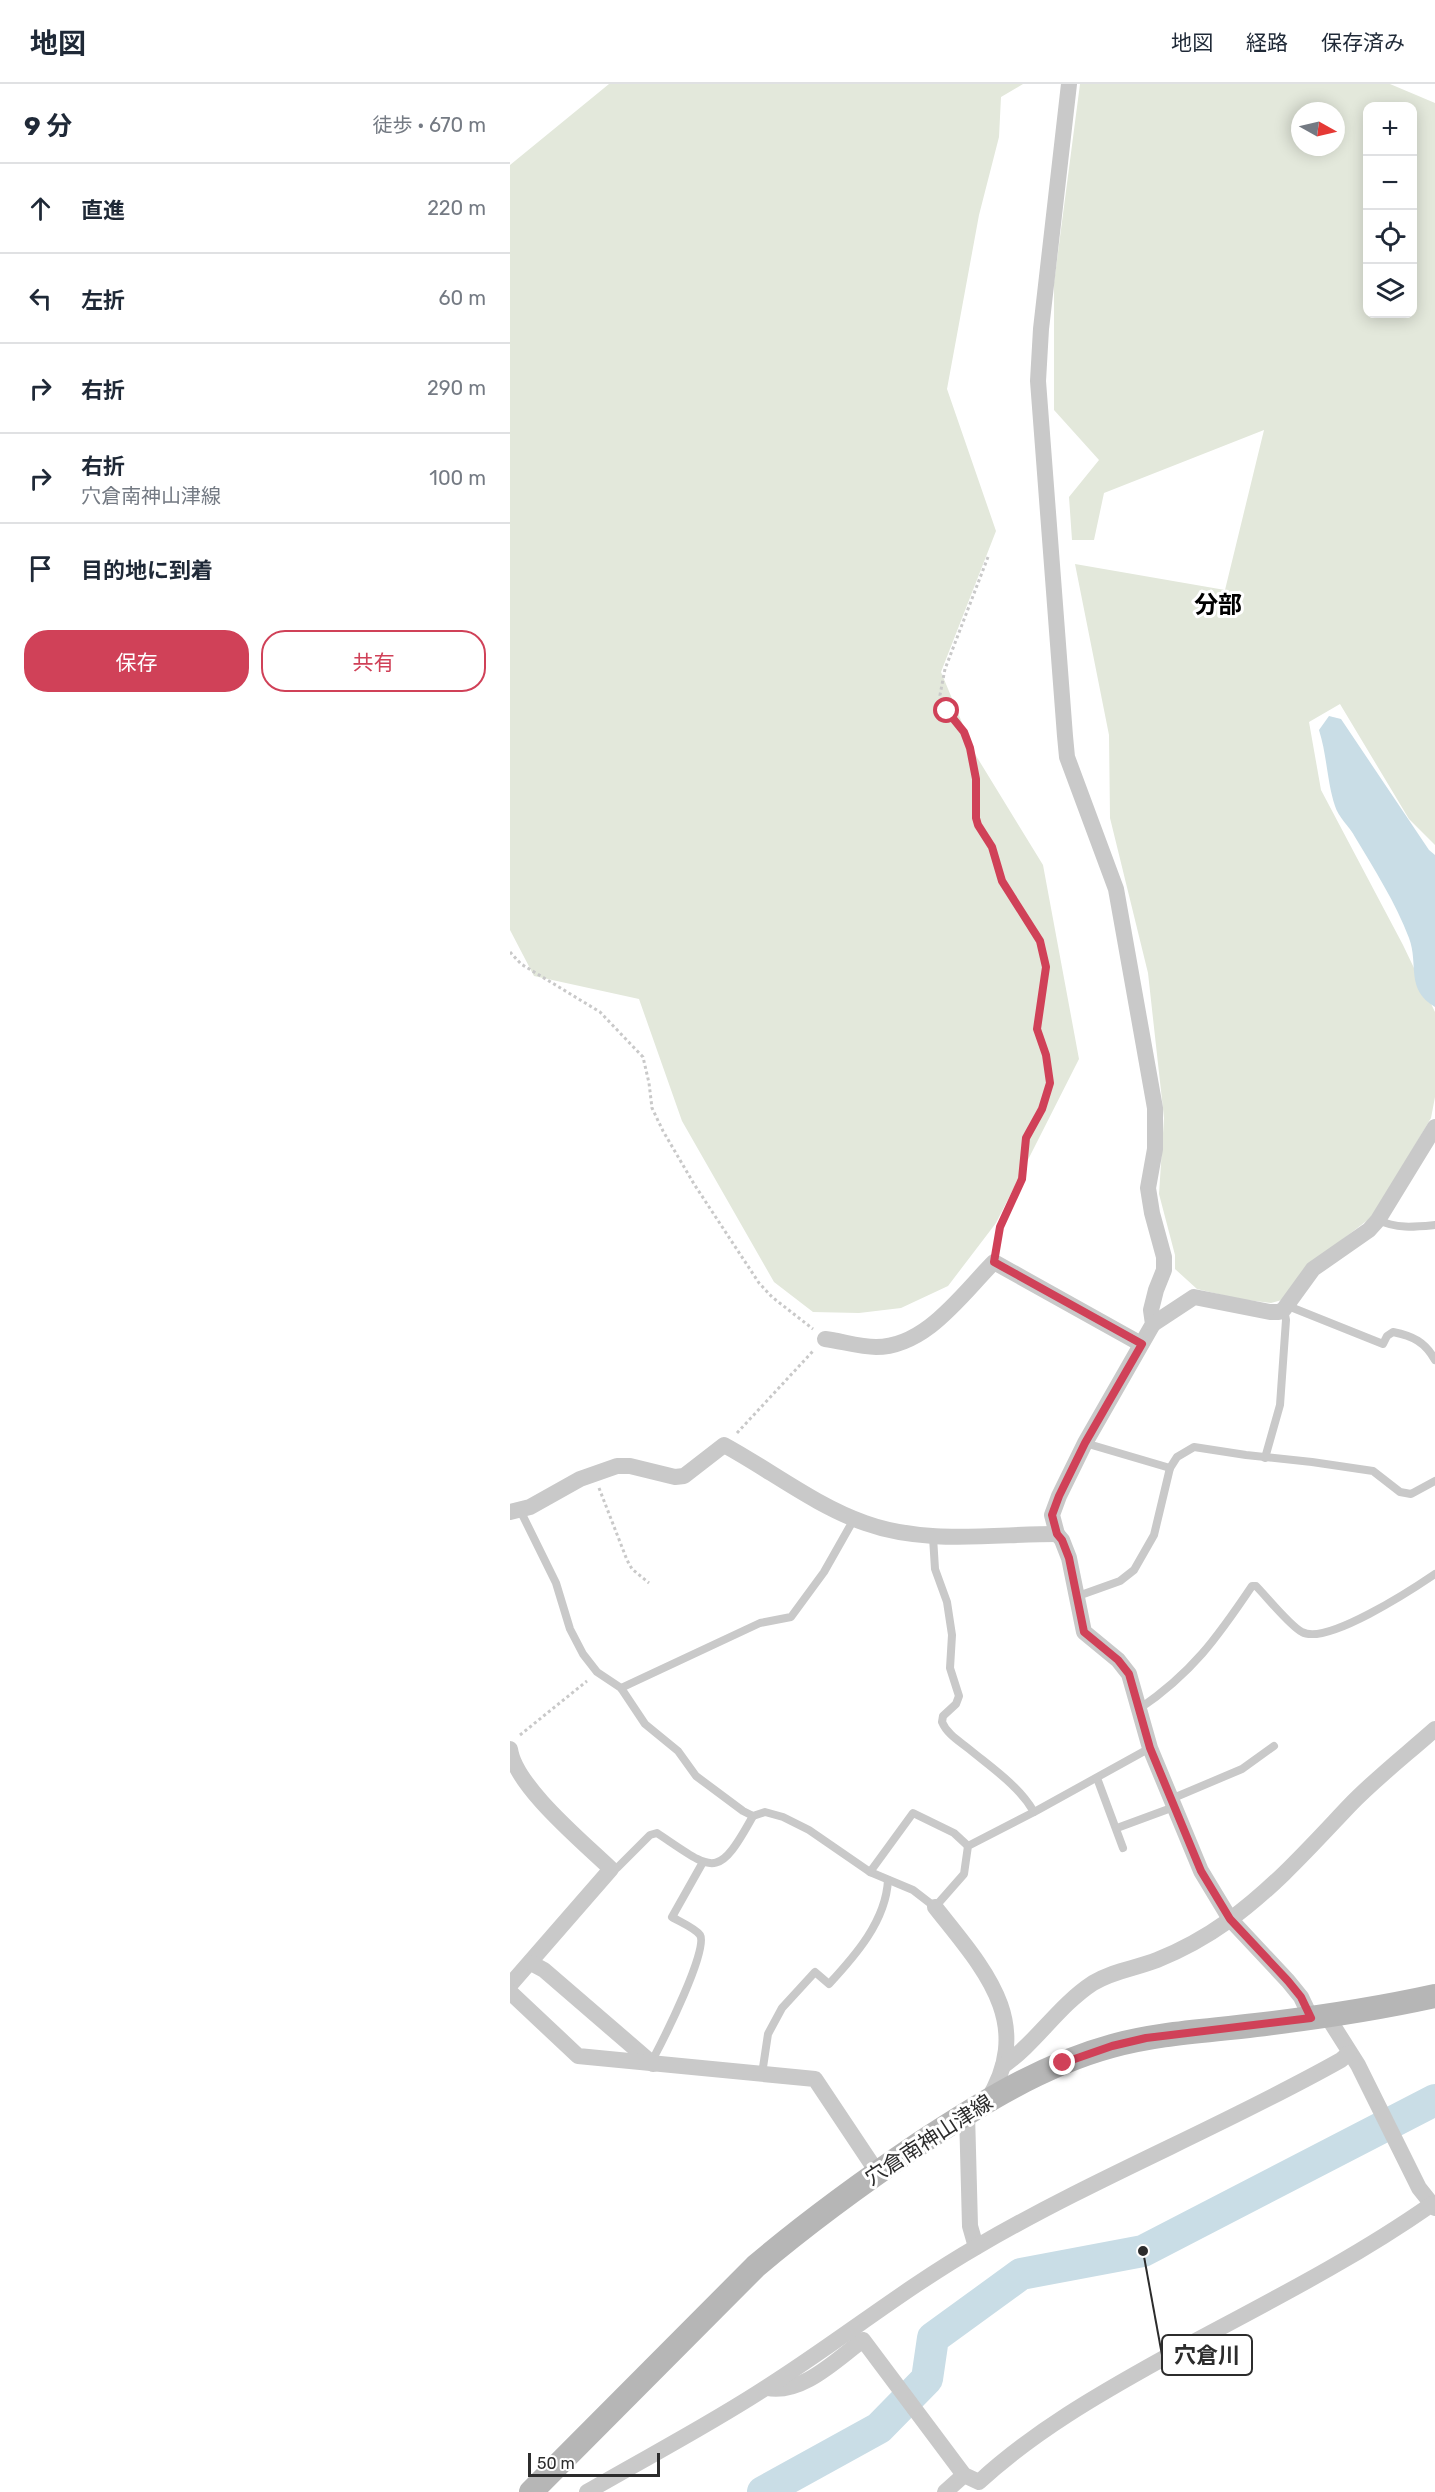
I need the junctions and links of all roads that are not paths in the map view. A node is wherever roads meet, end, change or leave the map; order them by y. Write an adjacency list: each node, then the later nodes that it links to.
1 (1069, 84): 6 (street)
2 (1435, 1128): 3 (street)
3 (1378, 1220): 4 (lane); 5 (street)
4 (1435, 1226)
5 (1286, 1308): 6 (street); 9 (lane); 11 (lane)
6 (1152, 1324): 8 (street)
7 (825, 1339): 8 (street)
8 (1142, 1344): 10 (street)
9 (1435, 1359)
10 (1085, 1443): 12 (lane); 16 (street)
11 (1265, 1458): 12 (lane); 13 (lane)
12 (1170, 1468): 19 (lane)
13 (1435, 1481)
14 (515, 1511): 15 (street); 20 (lane)
15 (854, 1519): 17 (street); 20 (lane)
16 (1057, 1534): 17 (street); 19 (street)
17 (933, 1537): 28 (lane)
18 (1435, 1574): 21 (lane)
19 (1078, 1596): 21 (street)
20 (621, 1688): 29 (lane)
21 (1139, 1708): 25 (street)
22 (1435, 1729): 38 (street)
23 (511, 1741): 34 (street)
24 (1274, 1746): 27 (lane)
25 (1150, 1748): 26 (lane); 27 (street)
26 (1097, 1778): 28 (lane); 30 (lane)
27 (1173, 1803): 30 (lane); 38 (street)
28 (1034, 1812): 31 (lane)
29 (753, 1816): 33 (lane); 35 (lane)
30 (1117, 1828): 32 (lane)
31 (968, 1846): 35 (lane); 37 (lane)
32 (1123, 1848)
33 (703, 1862): 34 (lane); 45 (lane)
34 (611, 1869): 39 (street)
35 (870, 1872): 36 (lane)
36 (888, 1880): 37 (lane); 47 (lane)
37 (934, 1907): 46 (street)
38 (1230, 1919): 43 (street); 46 (street)
39 (531, 1963): 40 (street); 45 (street)
40 (510, 1985)
41 (510, 1992): 45 (street)
42 (1435, 1996): 43 (main road, 穴倉南神山津線)
43 (1319, 2017): 44 (street); 48 (main road, 穴倉南神山津線)
44 (1353, 2059): 50 (street); 51 (street)
45 (653, 2064): 47 (street)
46 (1003, 2066): 48 (street)
47 (762, 2074): 49 (street)
48 (977, 2107): 49 (main road, 穴倉南神山津線); 51 (street)
49 (877, 2172): 54 (main road, 穴倉南神山津線)
50 (1429, 2197): 53 (street)
51 (976, 2247): 52 (street)
52 (766, 2388): 53 (street); 55 (street)
53 (960, 2471): 56 (street)
54 (531, 2492)
55 (587, 2492)
56 (945, 2492)

